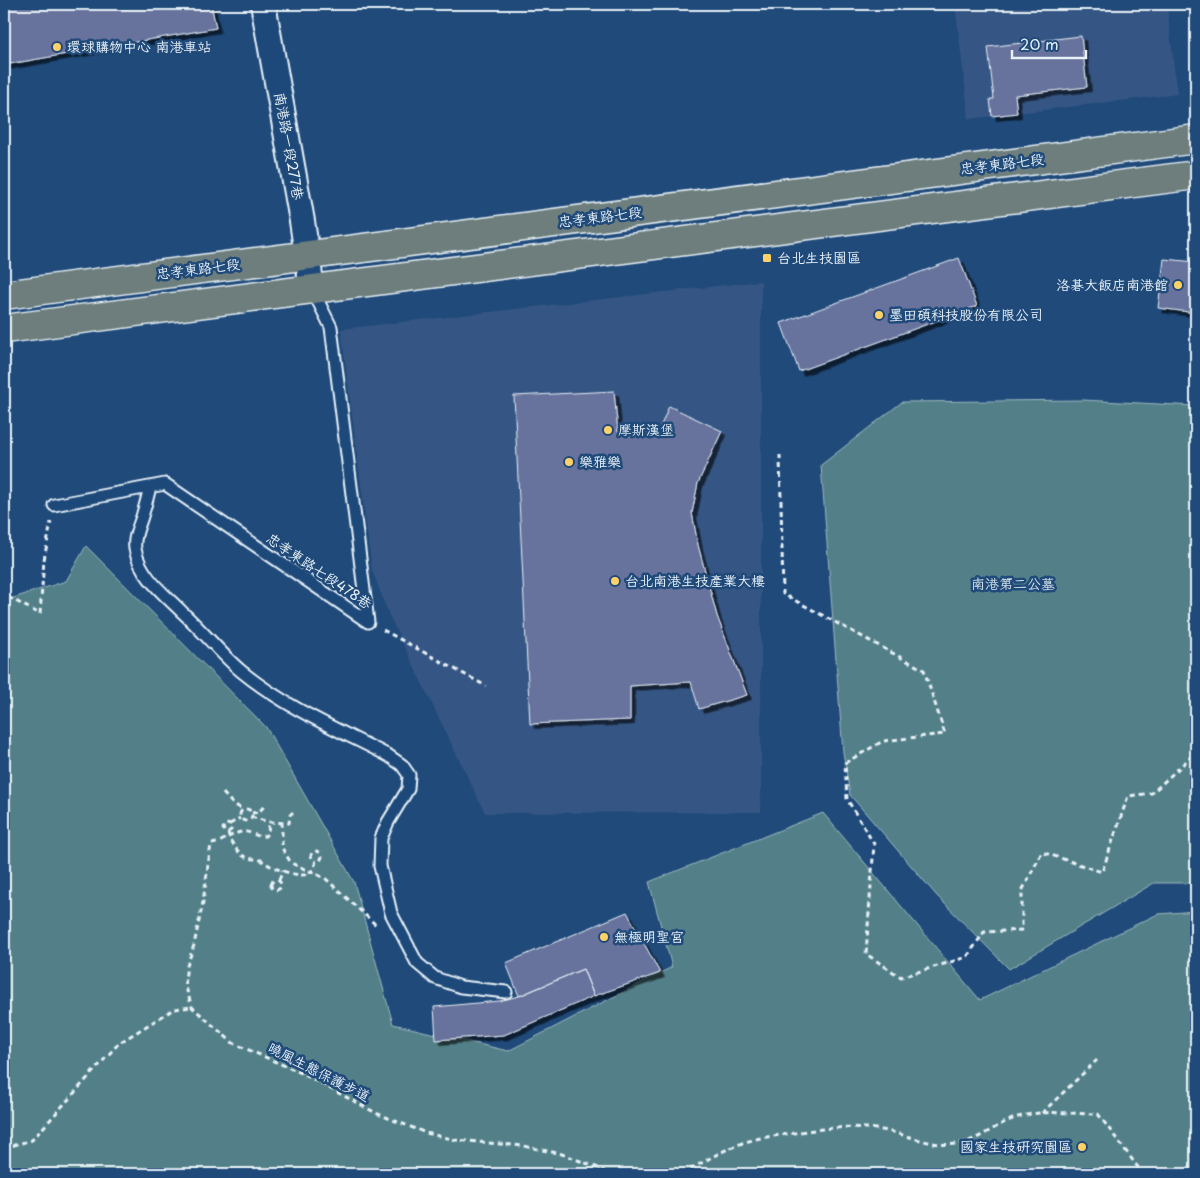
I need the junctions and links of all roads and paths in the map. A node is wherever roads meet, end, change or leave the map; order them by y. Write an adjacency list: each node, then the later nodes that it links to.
1 (263, 4): 4 (street, 南港路一段277巷)
2 (1196, 138): 4 (main road, 忠孝東路七段)
3 (1196, 174): 5 (main road)
4 (308, 255): 5 (street, 南港路一段277巷); 6 (main road, 忠孝東路七段)
5 (312, 289): 7 (main road); 12 (lane, 忠孝東路七段478巷)
6 (4, 295)
7 (4, 329)
8 (780, 455): 14 (path)
9 (150, 487): 10 (lane, 忠孝東路七段478巷); 12 (lane, 忠孝東路七段478巷); 30 (lane)
10 (54, 505): 11 (path)
11 (4, 589)
12 (368, 622): 13 (path)
13 (486, 686)
14 (1196, 752)
15 (222, 793): 17 (path)
16 (266, 804): 19 (path)
17 (242, 809): 19 (path); 20 (path)
18 (293, 812): 22 (path)
19 (252, 815): 20 (path); 21 (path)
20 (240, 818): 23 (path)
21 (269, 822): 22 (path); 25 (path)
22 (282, 822): 28 (path)
23 (230, 824): 24 (path); 24 (path)
24 (228, 832): 25 (path)
25 (229, 837): 27 (path); 32 (path)
26 (316, 862): 28 (path)
27 (284, 870): 28 (path); 29 (path)
28 (312, 872): 30 (path)
29 (279, 880)
30 (390, 913): 31 (lane)
31 (506, 992)
32 (192, 1006): 35 (path); 36 (path, 曉風生態保護步道)
33 (1097, 1060): 34 (path)
34 (1041, 1114): 39 (path); 40 (path)
35 (4, 1148)
36 (601, 1169): 37 (path); 38 (path, 曉風生態保護步道)
37 (598, 1174)
38 (608, 1174)
39 (683, 1174)
40 (1143, 1174)

